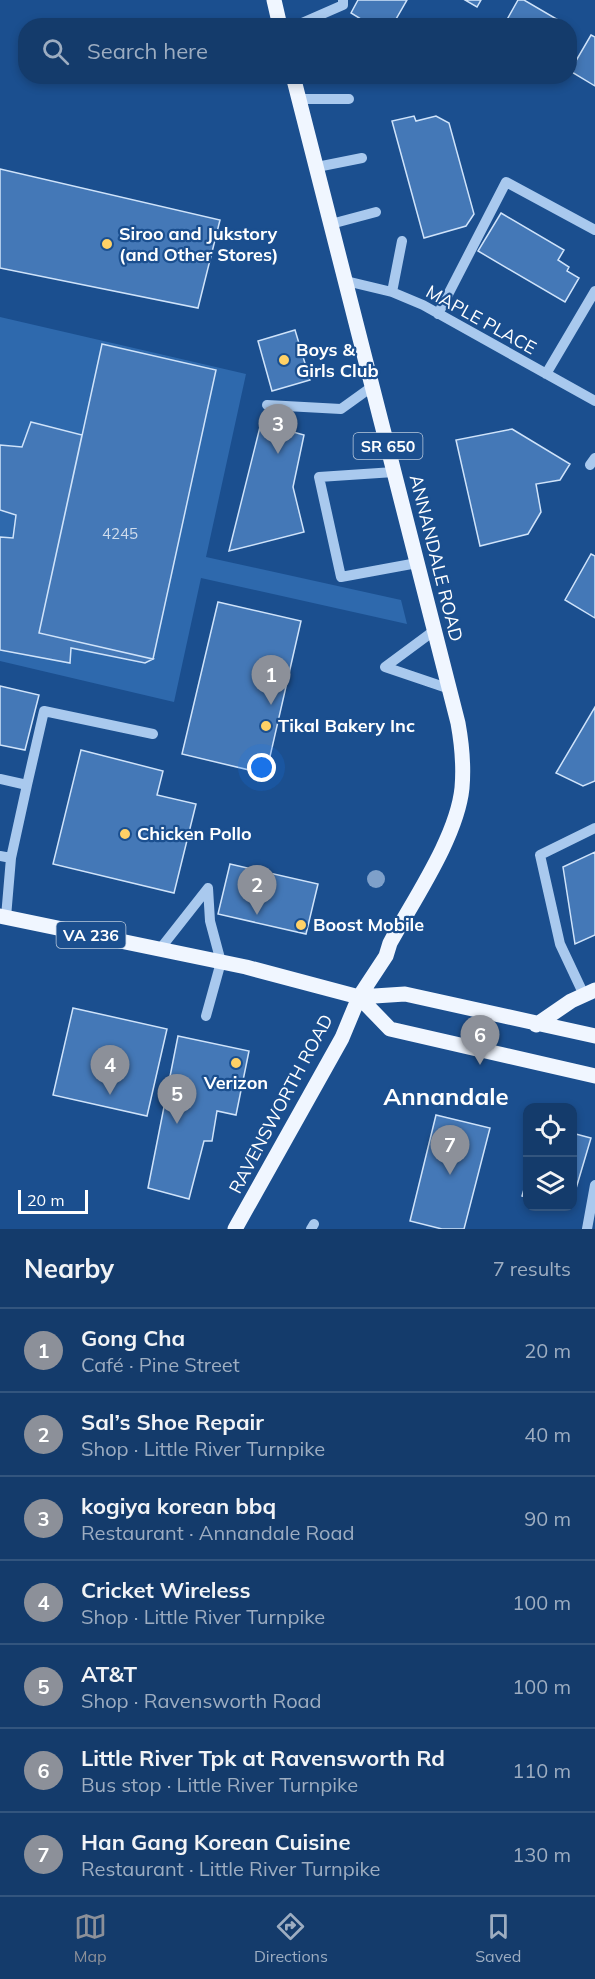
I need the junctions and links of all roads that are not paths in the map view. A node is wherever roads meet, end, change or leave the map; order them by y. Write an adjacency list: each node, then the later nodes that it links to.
1 (274, 0): 3 (main road)
2 (343, 0): 4 (street)
3 (278, 18)
4 (313, 18)
5 (295, 84): 6 (main road, ANNANDALE ROAD / SR 650)
6 (299, 99): 7 (street); 9 (main road, ANNANDALE ROAD / SR 650)
7 (349, 99)
8 (363, 158): 9 (street)
9 (317, 167): 11 (main road, ANNANDALE ROAD / SR 650)
10 (376, 212): 11 (street)
11 (331, 224): 14 (main road, ANNANDALE ROAD / SR 650)
12 (595, 230): 17 (street)
13 (402, 242): 16 (street)
14 (346, 281): 16 (street, MAPLE PLACE); 19 (main road, ANNANDALE ROAD / SR 650)
15 (595, 291): 18 (street)
16 (392, 292): 17 (street, MAPLE PLACE)
17 (438, 314): 18 (street, MAPLE PLACE)
18 (546, 374): 20 (street, MAPLE PLACE)
19 (372, 386): 21 (street); 22 (main road, ANNANDALE ROAD / SR 650)
20 (595, 401)
21 (267, 405)
22 (394, 471): 23 (main road, ANNANDALE ROAD / SR 650); 23 (street)
23 (417, 563): 24 (main road, ANNANDALE ROAD / SR 650)
24 (435, 630): 25 (main road, ANNANDALE ROAD / SR 650); 25 (street)
25 (450, 689): 36 (main road, ANNANDALE ROAD / SR 650)
26 (153, 734): 28 (street)
27 (0, 779): 28 (street)
28 (27, 785): 31 (street)
29 (595, 828): 35 (street)
30 (0, 856): 31 (street)
31 (11, 858): 32 (street)
32 (3, 916): 33 (main road, VA 236)
33 (160, 949): 34 (main road, VA 236); 34 (street)
34 (221, 962): 36 (main road, VA 236); 37 (street)
35 (589, 992): 38 (main road)
36 (359, 997): 38 (main road, VA 236); 40 (main road); 42 (main road, RAVENSWORTH ROAD)
37 (206, 1016)
38 (536, 1025): 39 (main road, VA 236)
39 (595, 1036)
40 (595, 1076)
41 (595, 1185): 43 (street)
42 (236, 1229)
43 (586, 1229)

